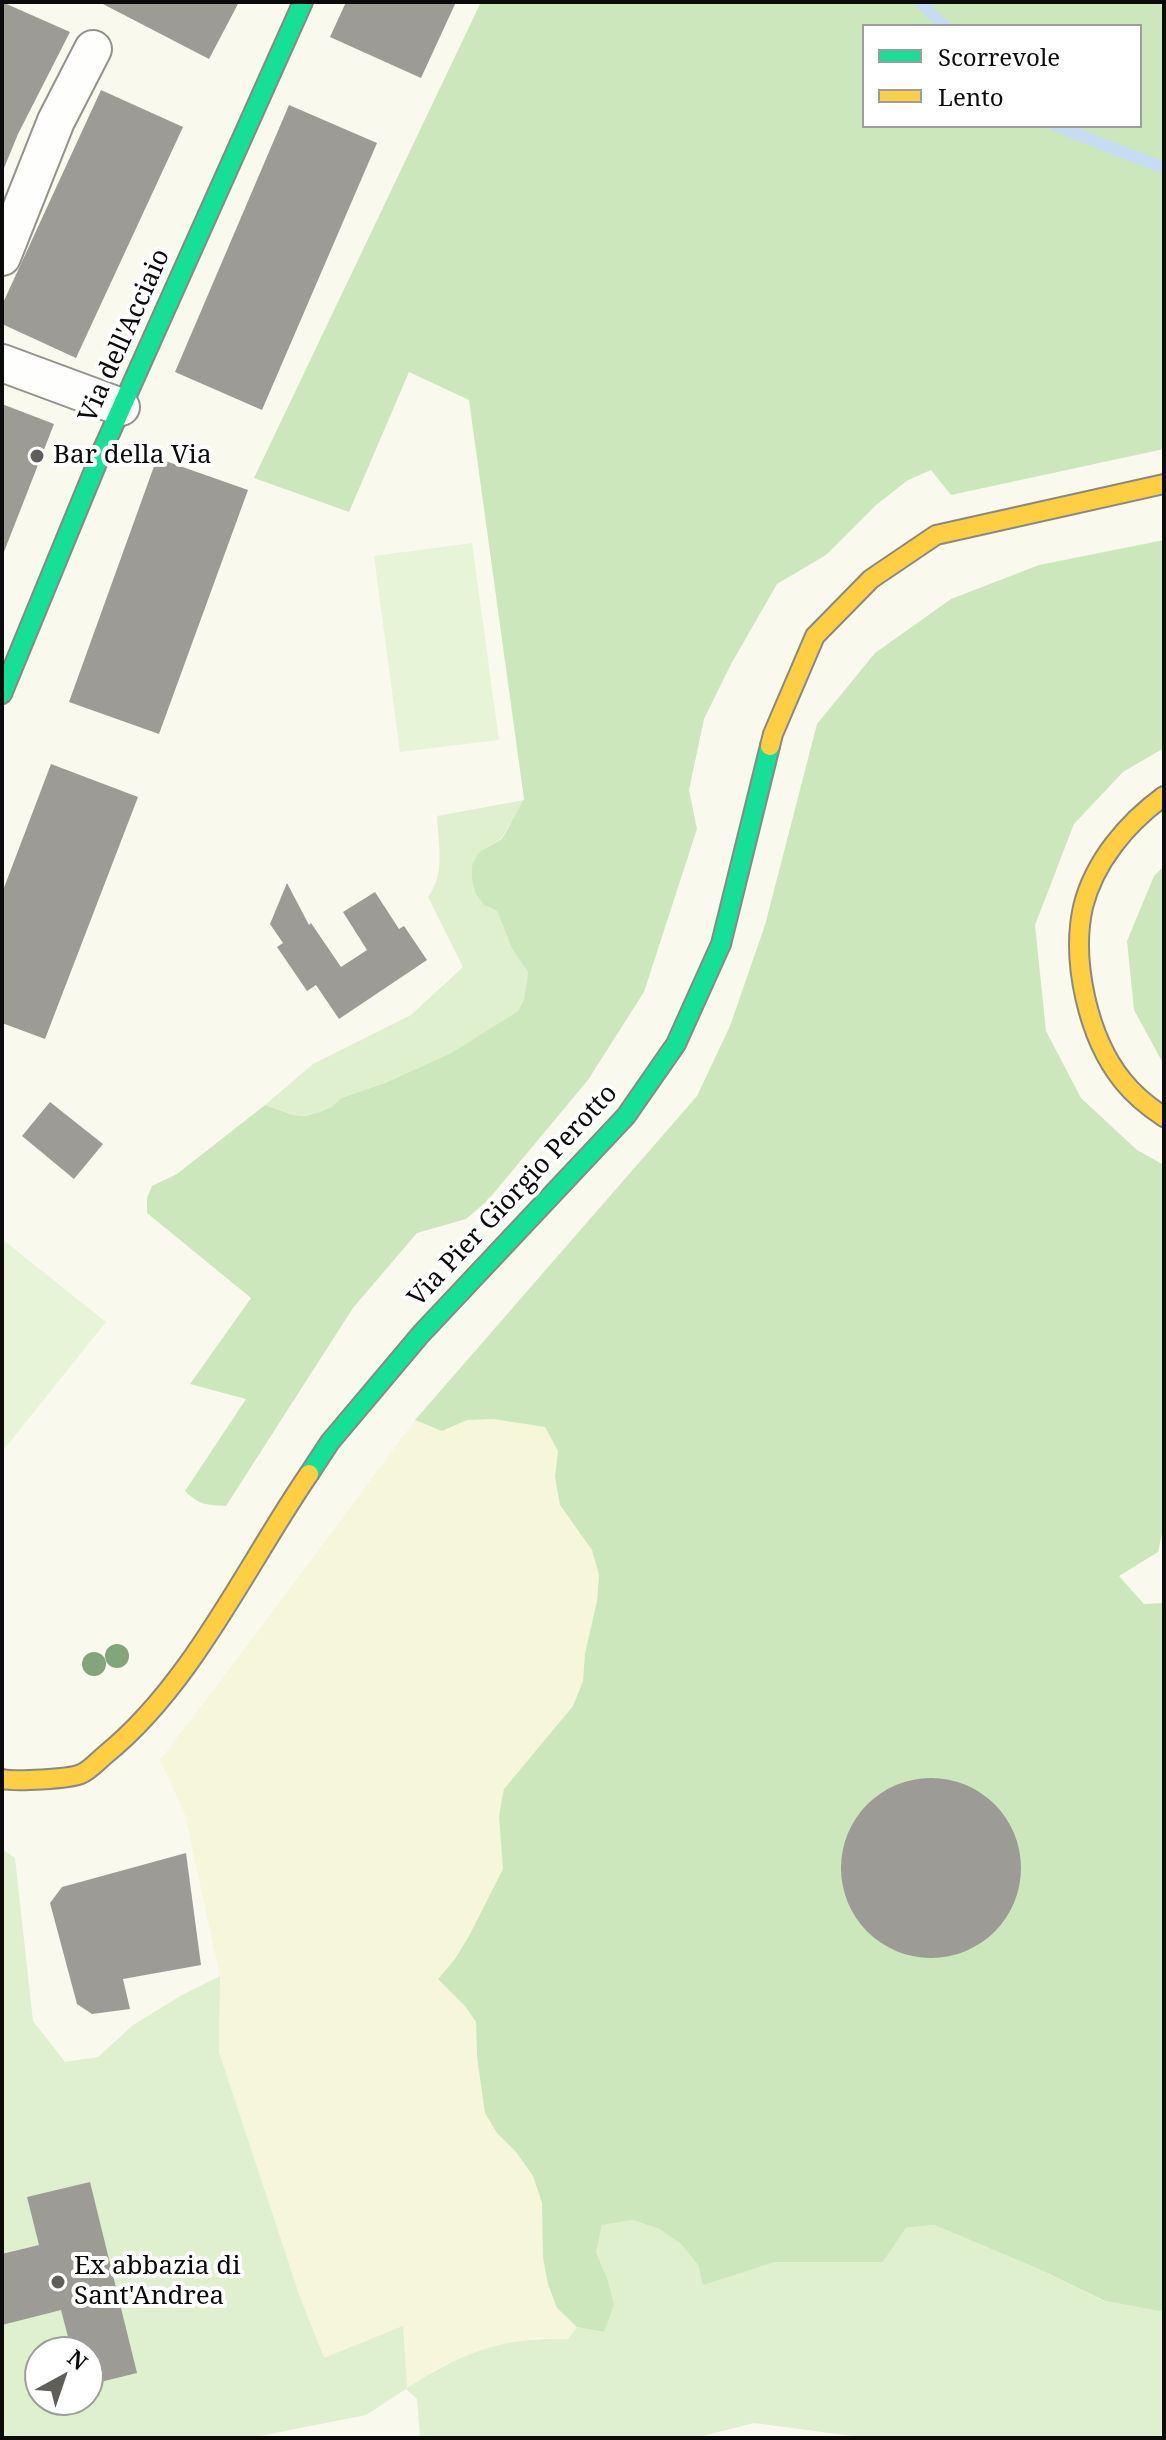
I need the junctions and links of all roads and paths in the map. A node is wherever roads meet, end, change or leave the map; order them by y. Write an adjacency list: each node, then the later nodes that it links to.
1 (303, 2): 5 (street, Via dell'Acciaio)
2 (93, 49): 3 (street)
3 (2, 257)
4 (2, 363): 5 (street)
5 (121, 407): 7 (street, Via dell'Acciaio)
6 (1164, 484): 10 (street, Via Pier Giorgio Perotto)
7 (2, 694)
8 (1164, 796): 9 (street)
9 (1164, 1117)
10 (2, 1779)

